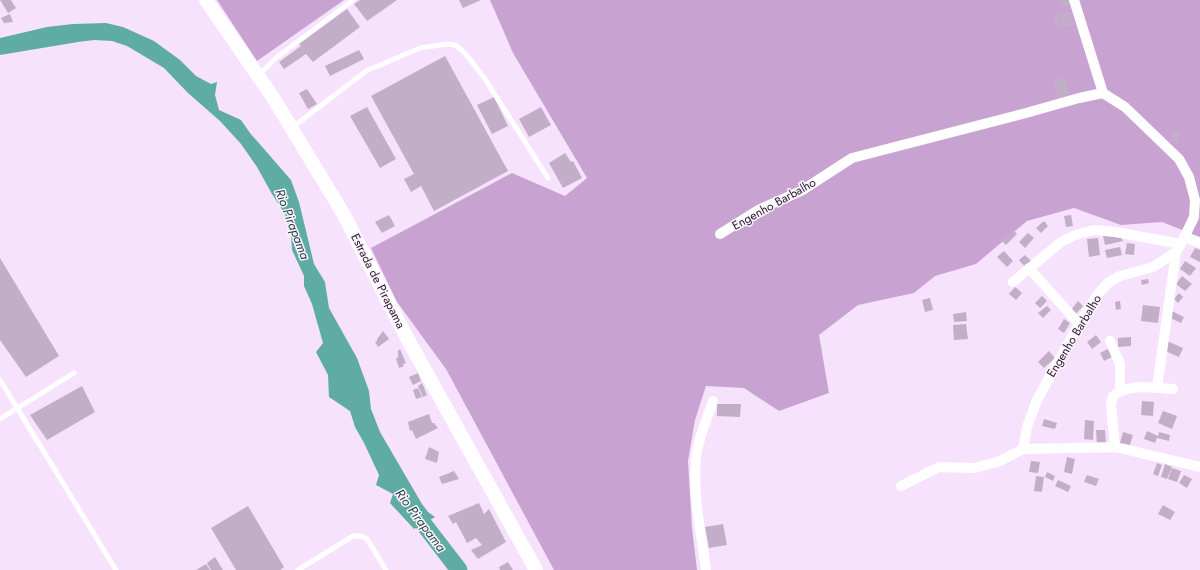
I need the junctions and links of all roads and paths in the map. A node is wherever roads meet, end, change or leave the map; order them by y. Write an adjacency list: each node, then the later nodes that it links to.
1 (206, 0): 4 (main road, Estrada de Pirapama)
2 (353, 0): 4 (lane)
3 (1074, 0): 5 (street)
4 (258, 76): 6 (main road, Estrada de Pirapama)
5 (1103, 93): 8 (street, Engenho Barbalho); 10 (street)
6 (292, 129): 7 (lane); 30 (main road, Estrada de Pirapama)
7 (548, 178)
8 (720, 234)
9 (1200, 243): 10 (street)
10 (1181, 244): 11 (street); 13 (street, Engenho Barbalho); 17 (street)
11 (1029, 268): 12 (street); 13 (street)
12 (1013, 282)
13 (1079, 324): 24 (street, Engenho Barbalho)
14 (1110, 341): 19 (street)
15 (74, 373): 21 (lane)
16 (0, 380): 21 (lane)
17 (1157, 388): 18 (street); 19 (street)
18 (1174, 389)
19 (1120, 391): 23 (street)
20 (713, 401): 31 (street)
21 (18, 408): 22 (lane); 27 (lane)
22 (0, 419)
23 (1115, 447): 24 (street); 25 (street)
24 (1023, 449): 26 (street)
25 (1200, 468)
26 (901, 486)
27 (116, 570)
28 (298, 570): 29 (lane)
29 (386, 570)
30 (536, 570)
31 (706, 570)

